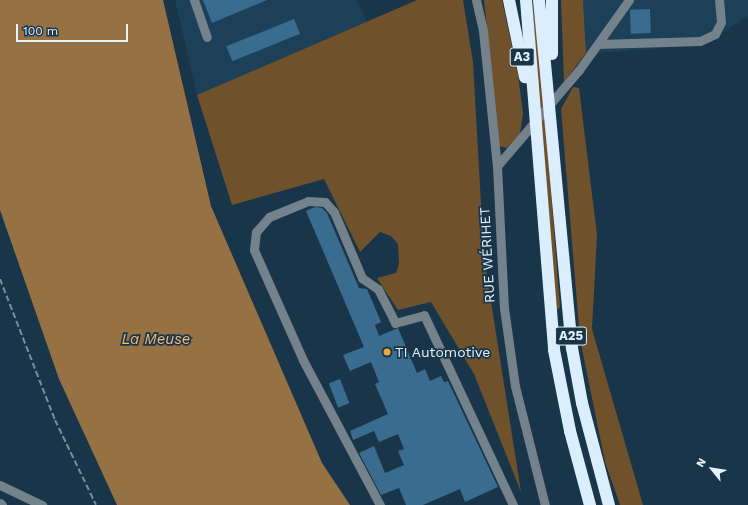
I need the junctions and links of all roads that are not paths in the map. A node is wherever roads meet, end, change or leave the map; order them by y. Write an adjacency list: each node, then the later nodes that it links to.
1 (194, 0): 9 (street)
2 (476, 0): 13 (street, RUE WÉRIHET)
3 (509, 0): 12 (highway, A3)
4 (526, 0): 12 (highway, A25)
5 (539, 0): 11 (highway, A25)
6 (552, 0): 11 (highway, A3)
7 (629, 0): 10 (street)
8 (719, 0): 10 (street)
9 (207, 37)
10 (598, 44): 13 (street)
11 (550, 96): 20 (highway, A25)
12 (535, 115): 19 (highway, A25)
13 (497, 166): 18 (street, RUE WÉRIHET)
14 (0, 485): 15 (street)
15 (42, 505)
16 (380, 505): 17 (street)
17 (513, 505)
18 (545, 505)
19 (590, 505)
20 (608, 505)

